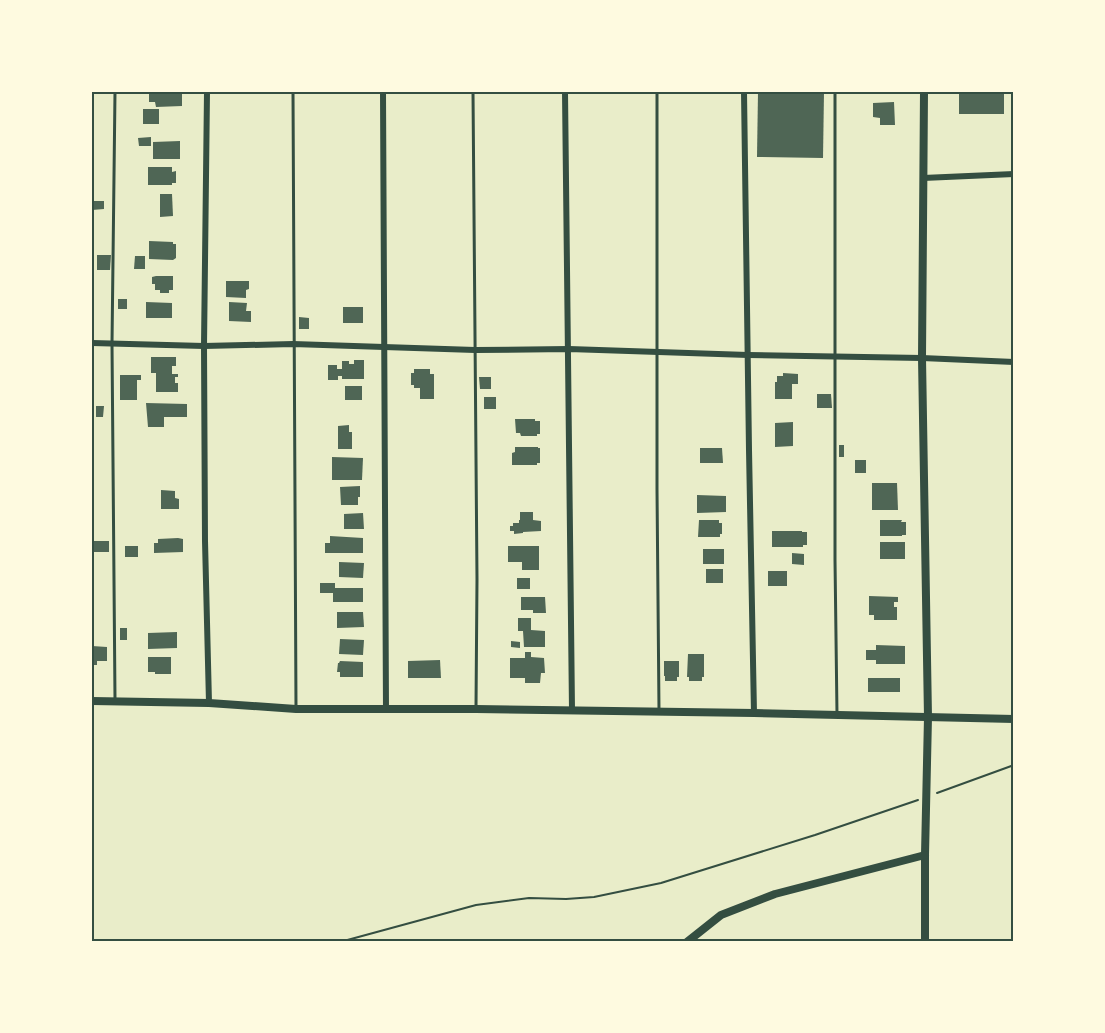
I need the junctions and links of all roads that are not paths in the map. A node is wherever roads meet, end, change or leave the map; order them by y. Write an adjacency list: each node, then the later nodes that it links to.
1 (115, 92): 14 (lane)
2 (207, 92): 16 (street)
3 (293, 92): 15 (lane)
4 (383, 92): 17 (street)
5 (473, 92): 19 (lane)
6 (565, 92): 18 (street)
7 (657, 92): 20 (lane)
8 (744, 92): 21 (street)
9 (835, 92): 22 (lane)
10 (924, 92): 12 (street)
11 (1014, 174): 12 (street)
12 (923, 177): 23 (street)
13 (92, 343): 14 (street)
14 (112, 344): 16 (street); 26 (lane)
15 (293, 344): 16 (street); 17 (street); 28 (lane)
16 (204, 346): 27 (street)
17 (385, 347): 19 (street); 29 (street)
18 (569, 349): 19 (street); 20 (street); 31 (street)
19 (475, 350): 30 (lane)
20 (657, 352): 21 (street); 32 (lane)
21 (748, 355): 22 (street); 33 (street)
22 (836, 357): 23 (street); 34 (lane)
23 (922, 358): 24 (street); 35 (street)
24 (1014, 362)
25 (92, 701): 26 (street)
26 (115, 702): 27 (street)
27 (209, 703): 28 (street)
28 (296, 709): 29 (street)
29 (386, 709): 30 (street)
30 (476, 709): 31 (street)
31 (572, 710): 32 (street)
32 (659, 712): 33 (street)
33 (754, 713): 34 (street)
34 (837, 714): 35 (street)
35 (928, 717): 36 (street); 37 (street)
36 (1014, 719)
37 (925, 855): 38 (street); 39 (street)
38 (687, 942)
39 (925, 942)

